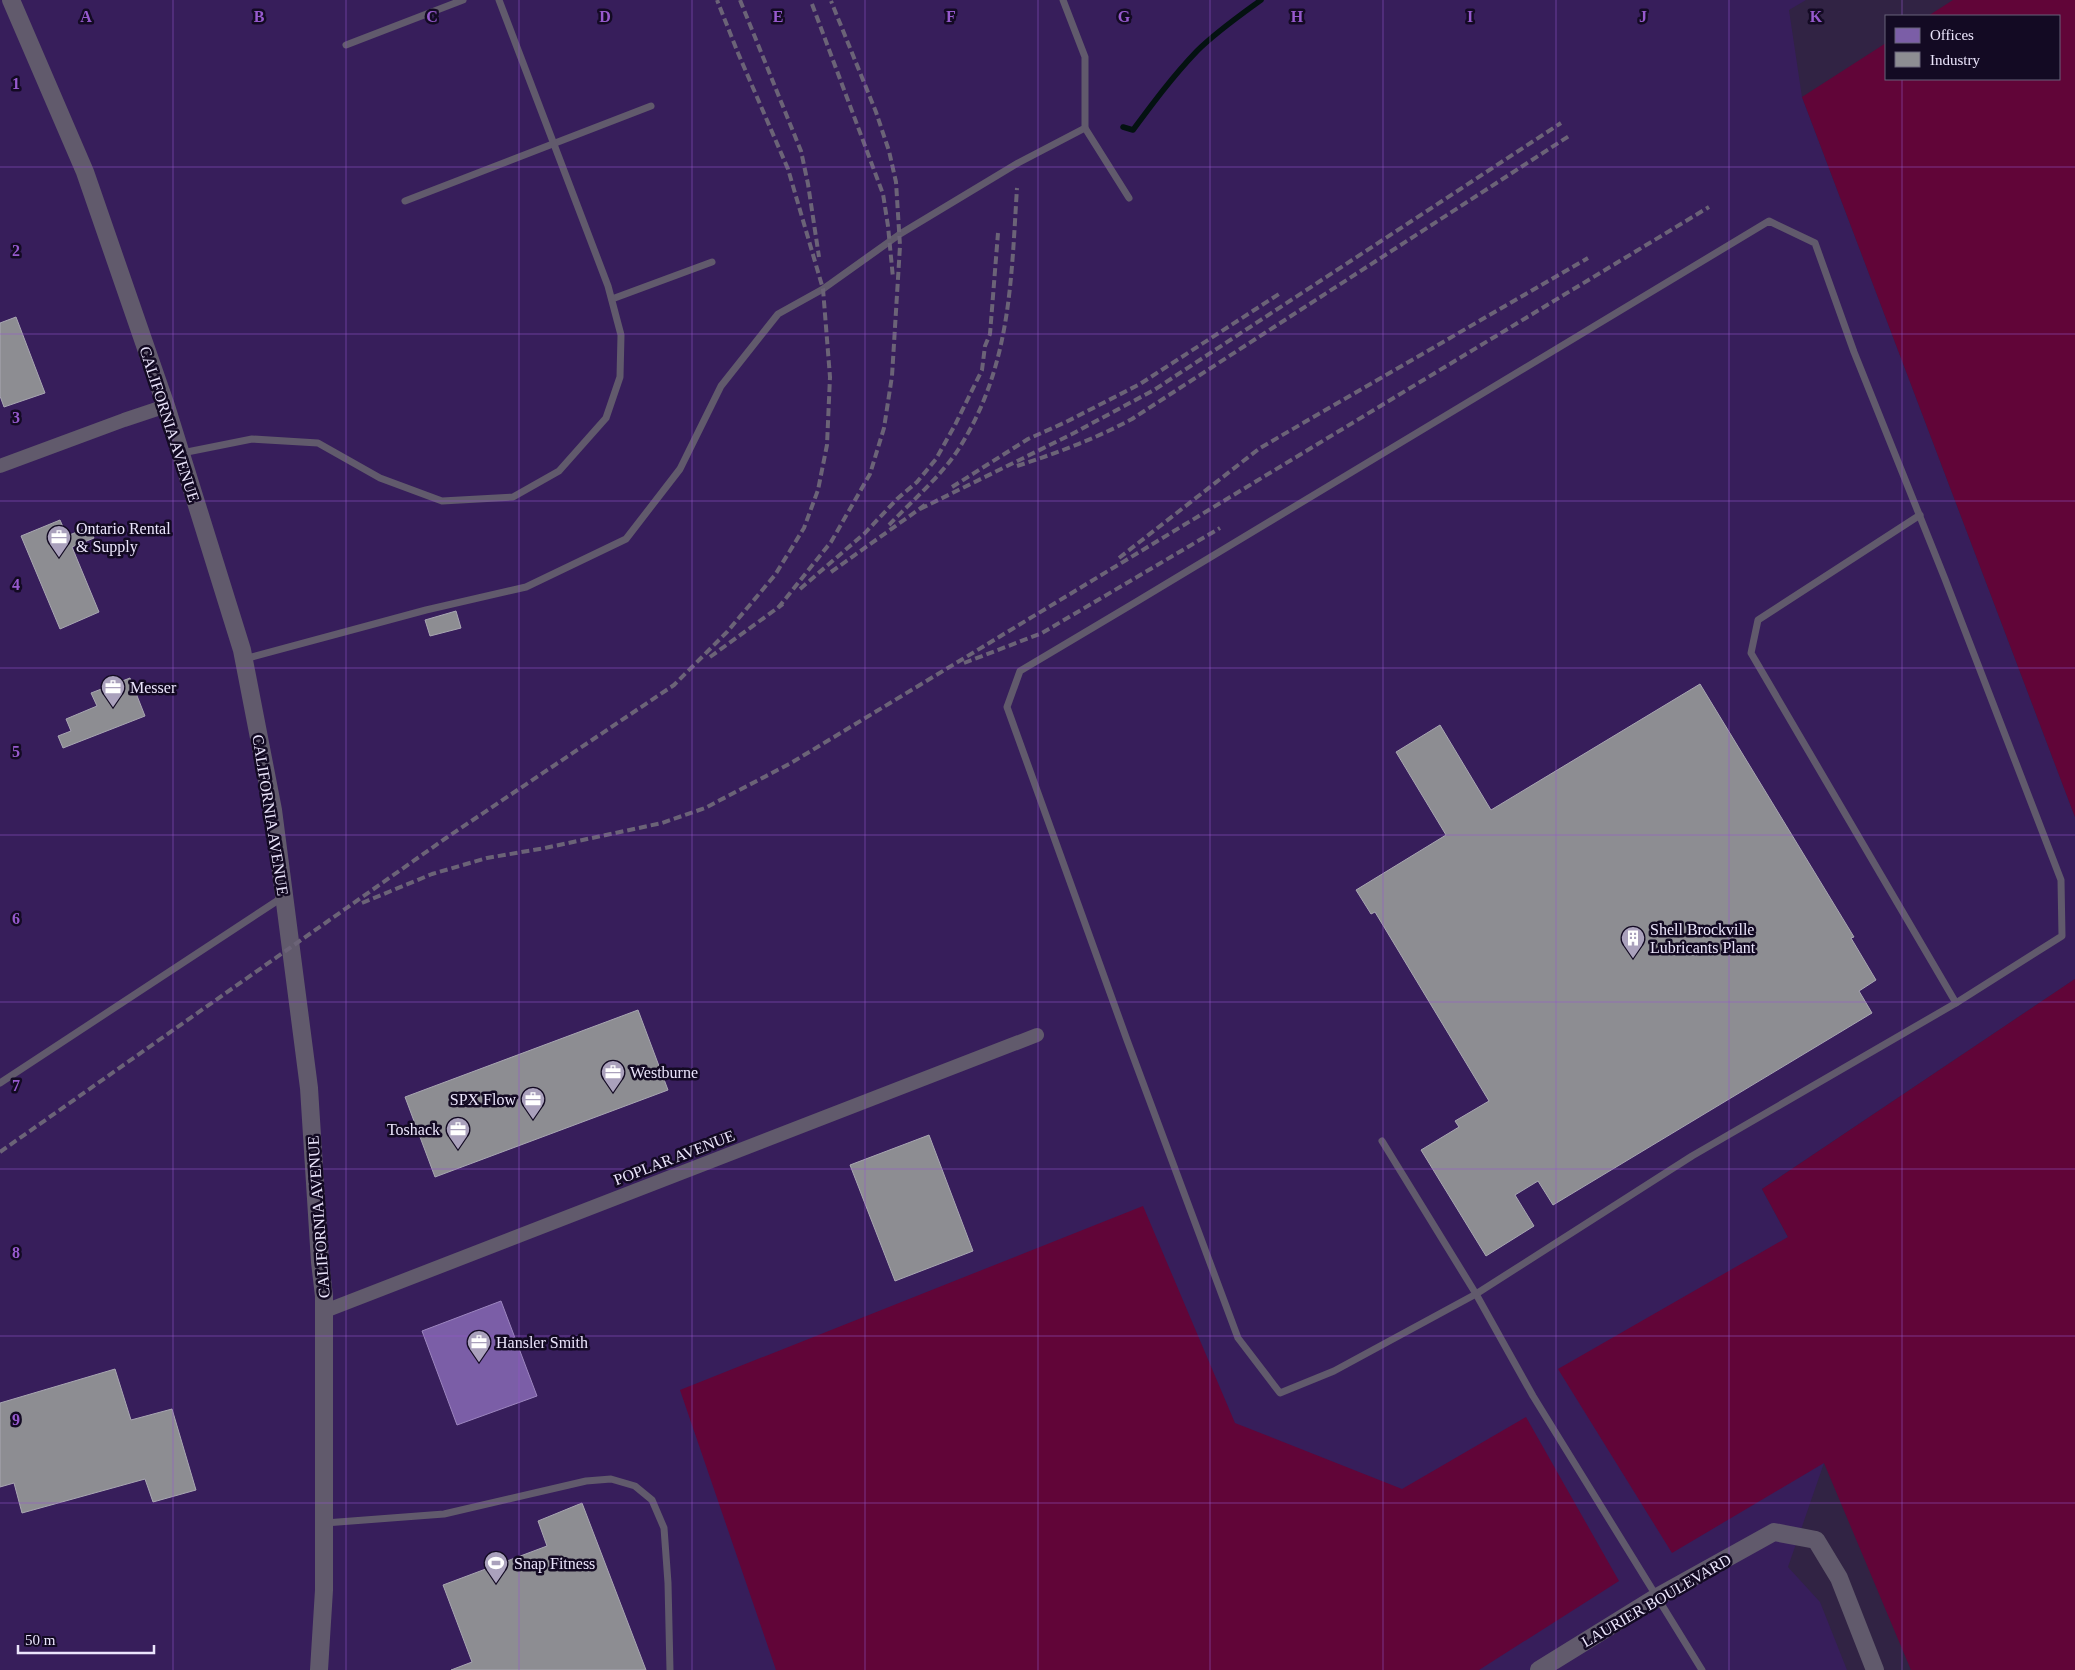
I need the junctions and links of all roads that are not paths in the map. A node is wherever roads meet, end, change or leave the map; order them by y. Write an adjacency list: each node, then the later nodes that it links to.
1 (11, 0): 13 (street, CALIFORNIA AVENUE)
2 (463, 0): 5 (lane)
3 (499, 0): 8 (lane)
4 (1063, 0): 7 (lane)
5 (346, 45)
6 (652, 106): 8 (lane)
7 (1085, 128): 9 (lane); 17 (lane)
8 (554, 144): 10 (lane); 12 (lane)
9 (1129, 198)
10 (405, 201)
11 (712, 262): 12 (lane)
12 (612, 300): 14 (lane)
13 (166, 406): 14 (street, CALIFORNIA AVENUE); 15 (street)
14 (180, 454): 17 (street, CALIFORNIA AVENUE)
15 (0, 466)
16 (1920, 515): 19 (lane); 19 (lane); 23 (lane)
17 (243, 659): 18 (street, CALIFORNIA AVENUE)
18 (284, 896): 21 (lane); 24 (street, CALIFORNIA AVENUE)
19 (1956, 1003): 23 (lane)
20 (1037, 1035): 24 (street, POPLAR AVENUE)
21 (0, 1083)
22 (1382, 1141): 23 (lane)
23 (1476, 1294): 26 (lane)
24 (325, 1311): 25 (street, CALIFORNIA AVENUE)
25 (324, 1523): 27 (street, CALIFORNIA AVENUE); 28 (lane)
26 (1657, 1597): 29 (street, LAURIER BOULEVARD); 30 (lane); 31 (street, LAURIER BOULEVARD)
27 (319, 1670)
28 (670, 1670)
29 (1539, 1670)
30 (1702, 1670)
31 (1875, 1670)

